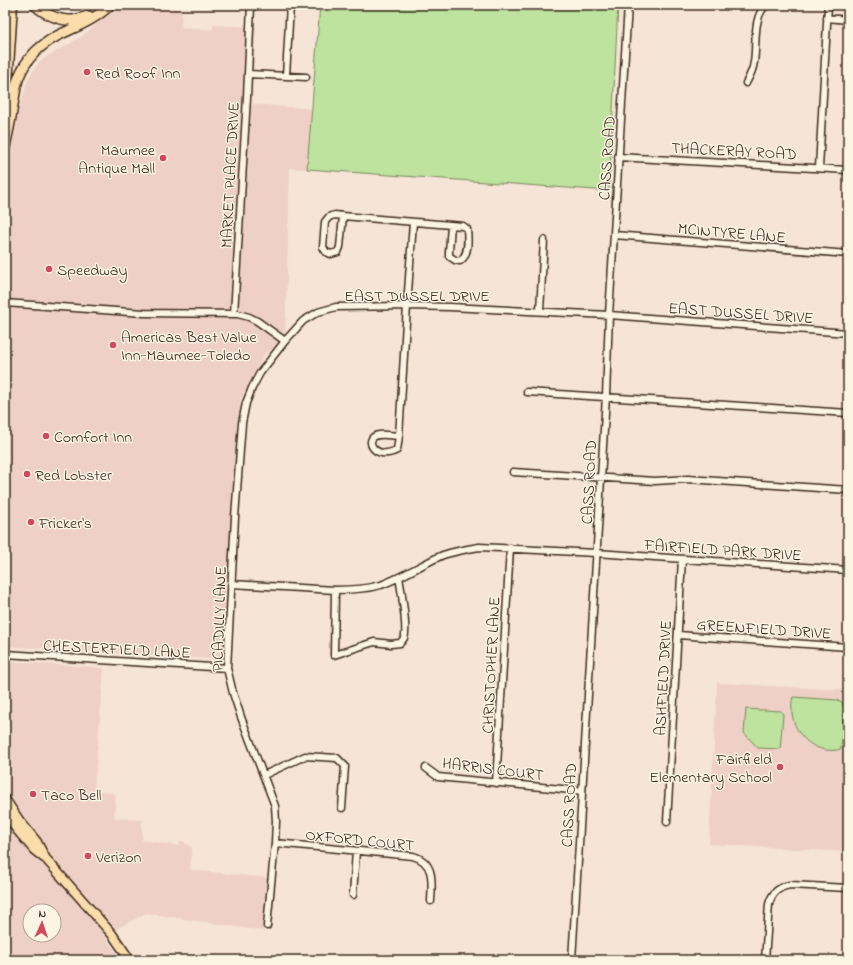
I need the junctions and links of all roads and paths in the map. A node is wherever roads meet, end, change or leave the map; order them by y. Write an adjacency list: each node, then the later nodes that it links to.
1 (13, 5): 16 (main road)
2 (35, 5): 3 (highway)
3 (105, 5)
4 (110, 5): 17 (highway)
5 (251, 5): 12 (street, MARKET PLACE DRIVE)
6 (290, 5): 13 (street)
7 (628, 5): 18 (street, CASS ROAD)
8 (766, 5): 15 (street)
9 (828, 5): 10 (street)
10 (827, 18): 11 (street); 19 (street)
11 (848, 20)
12 (248, 74): 13 (street); 30 (street, MARKET PLACE DRIVE)
13 (286, 76): 14 (street)
14 (306, 77)
15 (746, 83)
16 (5, 134)
17 (5, 147)
18 (618, 157): 19 (street, THACKERAY ROAD); 24 (street, CASS ROAD)
19 (820, 168): 20 (street, THACKERAY ROAD)
20 (848, 170)
21 (343, 216): 21 (street); 22 (street)
22 (413, 222): 23 (street); 28 (street)
23 (451, 225): 23 (street)
24 (614, 235): 26 (street, MCINTYRE LANE); 31 (street, CASS ROAD)
25 (544, 240): 29 (street)
26 (848, 254)
27 (5, 303): 30 (street)
28 (407, 306): 29 (street, EAST DUSSEL DRIVE); 33 (street, EAST DUSSEL DRIVE); 37 (street)
29 (540, 311): 31 (street, EAST DUSSEL DRIVE)
30 (234, 314): 33 (street)
31 (609, 315): 32 (street, EAST DUSSEL DRIVE); 35 (street, CASS ROAD)
32 (848, 333)
33 (286, 341): 46 (street, PICADILLY LANE)
34 (527, 392): 35 (street)
35 (606, 396): 36 (street); 39 (street, CASS ROAD)
36 (848, 414)
37 (399, 436): 37 (street)
38 (514, 472): 39 (street)
39 (601, 477): 40 (street); 42 (street, CASS ROAD)
40 (848, 490)
41 (510, 548): 42 (street); 45 (street); 54 (street, CHRISTOPHER LANE)
42 (596, 553): 43 (street, FAIRFIELD PARK DRIVE); 55 (street, CASS ROAD)
43 (682, 559): 44 (street, FAIRFIELD PARK DRIVE); 48 (street, ASHFIELD DRIVE)
44 (848, 570)
45 (399, 577): 47 (street); 47 (street)
46 (232, 584): 47 (street); 51 (street, PICADILLY LANE)
47 (335, 590)
48 (678, 635): 49 (street, GREENFIELD DRIVE); 59 (street, ASHFIELD DRIVE)
49 (848, 647)
50 (5, 654): 51 (street, CHESTERFIELD LANE)
51 (227, 668): 53 (street, PICADILLY LANE)
52 (426, 768): 54 (street, HARRIS COURT)
53 (264, 775): 57 (street); 60 (street, PICADILLY LANE)
54 (496, 783): 55 (street, HARRIS COURT)
55 (582, 791): 68 (street, CASS ROAD)
56 (5, 799): 62 (main road)
57 (342, 808)
58 (5, 812): 62 (main road)
59 (667, 822)
60 (275, 843): 61 (street, OXFORD COURT); 66 (street, PICADILLY LANE)
61 (356, 851): 64 (street); 65 (street, OXFORD COURT)
62 (46, 859): 67 (main road)
63 (848, 888): 69 (street)
64 (353, 895)
65 (431, 901)
66 (268, 926)
67 (130, 960)
68 (572, 960)
69 (765, 960)

